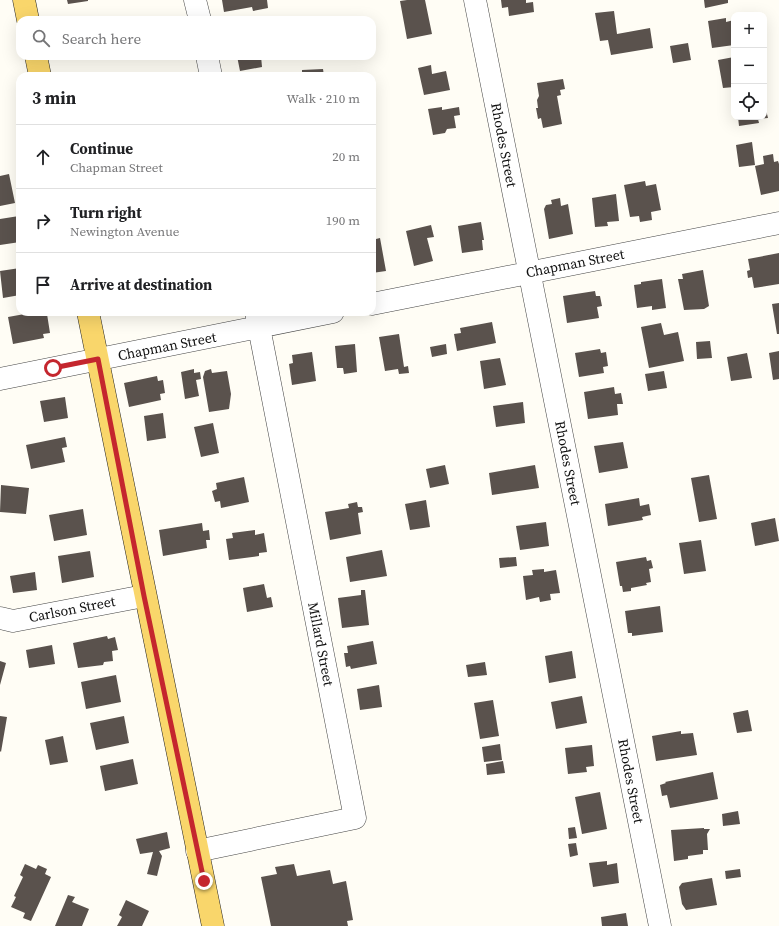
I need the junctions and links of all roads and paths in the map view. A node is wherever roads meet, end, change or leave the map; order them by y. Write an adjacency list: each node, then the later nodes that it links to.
1 (24, 0): 4 (main road)
2 (195, 0): 5 (street)
3 (476, 0): 11 (street, Rhodes Street)
4 (27, 16)
5 (199, 16)
6 (37, 60): 8 (main road)
7 (208, 60): 9 (street)
8 (39, 72)
9 (210, 72)
10 (779, 223): 11 (street, Chapman Street)
11 (530, 272): 12 (street, Chapman Street); 22 (street, Rhodes Street)
12 (376, 303)
13 (89, 316): 16 (main road)
14 (296, 316): 15 (street, Chapman Street)
15 (258, 320): 16 (street, Chapman Street); 20 (street, Millard Street)
16 (98, 359): 17 (street, Chapman Street); 18 (main road)
17 (0, 379)
18 (144, 596): 19 (street, Carlson Street); 20 (main road)
19 (0, 618)
20 (197, 851): 21 (main road)
21 (213, 926)
22 (660, 926)

